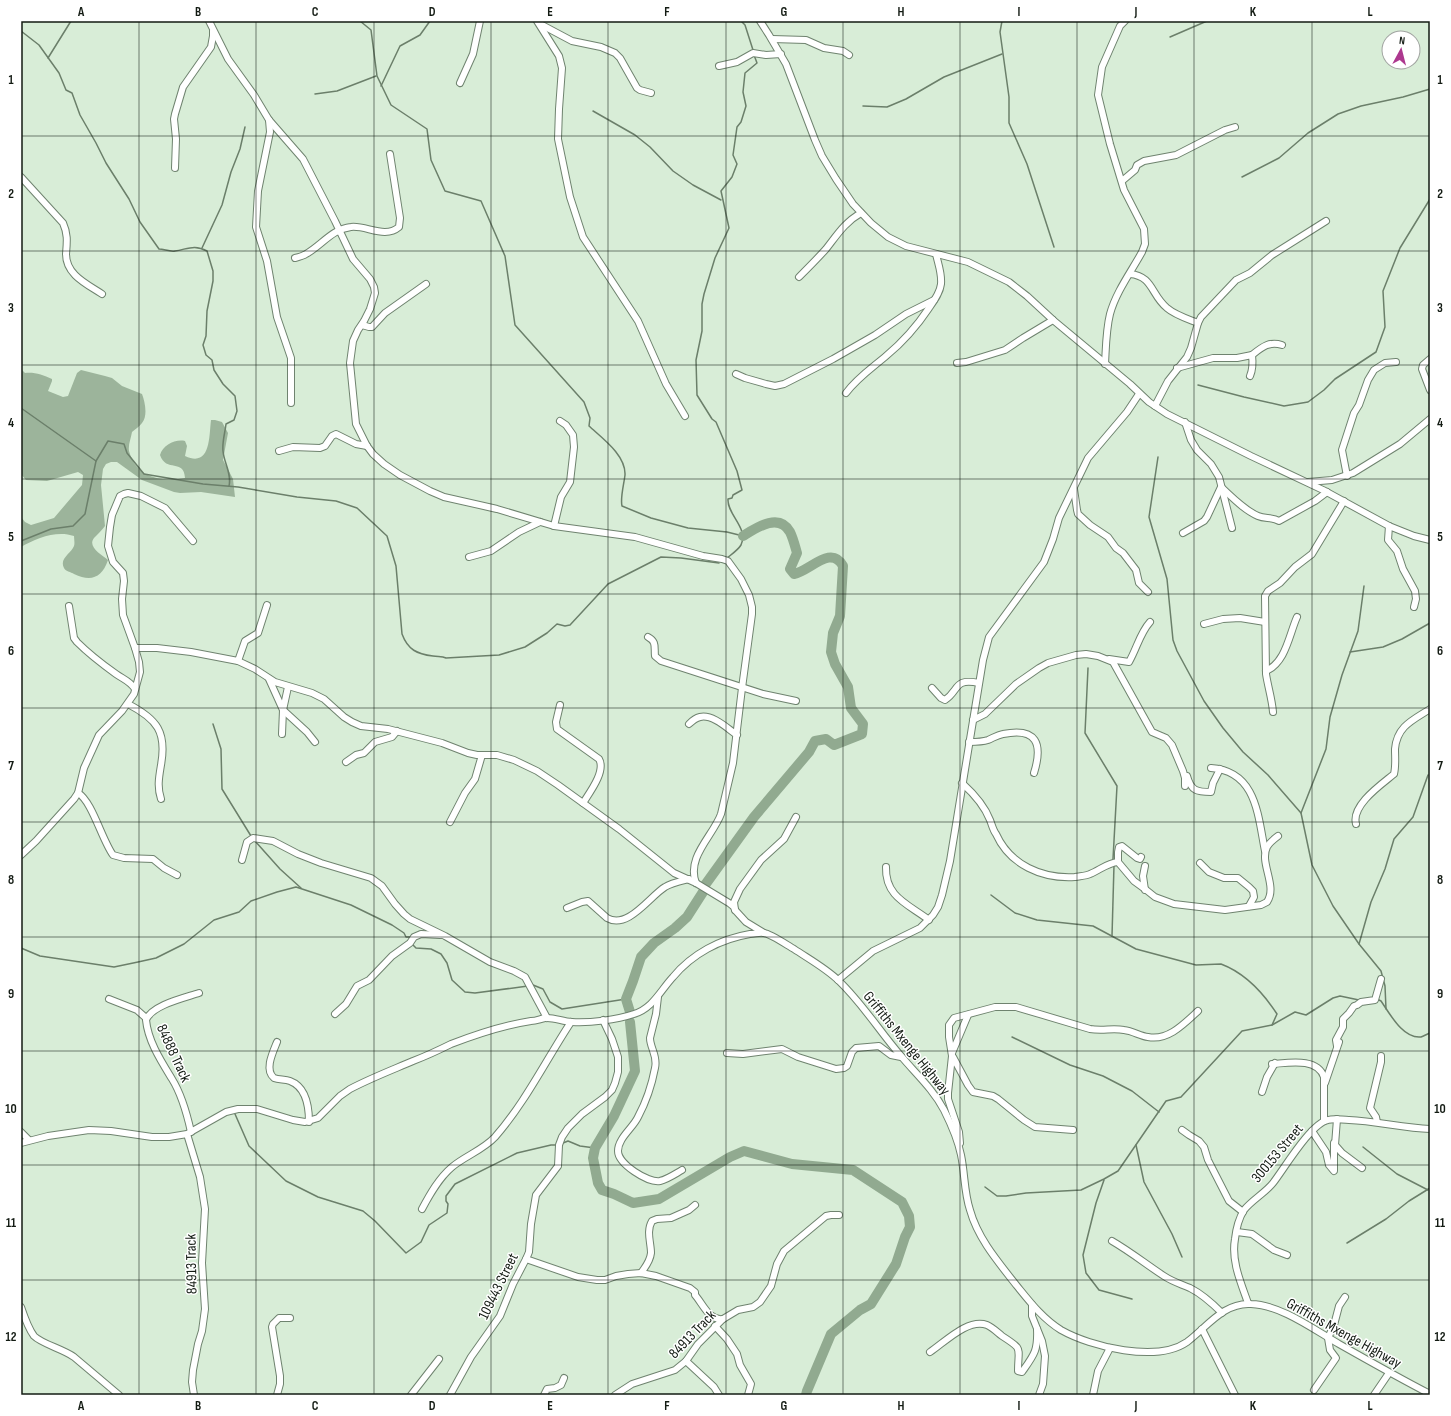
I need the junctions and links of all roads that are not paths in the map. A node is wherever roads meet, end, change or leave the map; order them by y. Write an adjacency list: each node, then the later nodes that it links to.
1 (209, 21): 6 (street)
2 (480, 21): 11 (street)
3 (537, 21): 12 (street); 46 (street)
4 (760, 21): 7 (street)
5 (1125, 21): 18 (street)
6 (212, 27): 13 (street); 16 (street)
7 (772, 39): 8 (street); 9 (street)
8 (781, 54): 10 (street); 19 (street)
9 (849, 55)
10 (719, 66)
11 (460, 83)
12 (651, 92)
13 (269, 120): 21 (street); 44 (street)
14 (1235, 128): 18 (street)
15 (390, 154): 21 (street)
16 (175, 168)
17 (21, 177): 27 (street)
18 (1122, 181): 24 (street)
19 (861, 213): 22 (street); 25 (street)
20 (1326, 221): 30 (street)
21 (339, 229): 23 (street); 31 (street)
22 (936, 254): 28 (street); 29 (street)
23 (295, 258)
24 (1130, 274): 30 (street); 37 (street)
25 (799, 277)
26 (426, 284): 31 (street)
27 (102, 294)
28 (934, 300): 39 (street); 42 (street)
29 (1053, 320): 36 (street); 37 (street)
30 (1198, 323): 38 (street)
31 (362, 325): 52 (street)
32 (1282, 345): 33 (street)
33 (1252, 355): 38 (street); 40 (street)
34 (1430, 360): 41 (street)
35 (1396, 362): 54 (street)
36 (957, 363)
37 (1105, 364): 43 (street)
38 (1177, 368): 45 (street)
39 (736, 374)
40 (1250, 376)
41 (1430, 390)
42 (846, 393)
43 (1139, 394): 45 (street); 57 (street)
44 (291, 403)
45 (1154, 406): 49 (street)
46 (685, 416)
47 (560, 420): 61 (street)
48 (1430, 420): 50 (street)
49 (1185, 422): 55 (street); 56 (street)
50 (1422, 426): 51 (street); 54 (street)
51 (1430, 426)
52 (367, 446): 53 (street); 60 (street)
53 (279, 451)
54 (1347, 476): 55 (street)
55 (1307, 482): 58 (street)
56 (1221, 487): 58 (street); 63 (street); 64 (street)
57 (1074, 489): 68 (street); 82 (street)
58 (1327, 492): 59 (street)
59 (1344, 501): 62 (street); 74 (street)
60 (540, 522): 61 (street); 67 (street)
61 (554, 526): 84 (street)
62 (1389, 526): 65 (street); 71 (street)
63 (1232, 528)
64 (1183, 533)
65 (1430, 540)
66 (193, 541): 77 (street)
67 (469, 557)
68 (1148, 592)
69 (267, 605): 79 (street)
70 (69, 606): 86 (street)
71 (1414, 607)
72 (1297, 617): 80 (street)
73 (1150, 622): 78 (street)
74 (1266, 622): 75 (street); 80 (street)
75 (1204, 624)
76 (648, 637): 84 (street)
77 (135, 648): 79 (street, Griffiths Mxenge Highway); 86 (street)
78 (1108, 659): 93 (street); 104 (street)
79 (238, 662): 81 (street, Griffiths Mxenge Highway)
80 (1266, 671): 92 (street)
81 (269, 679): 83 (street, Griffiths Mxenge Highway); 91 (street)
82 (979, 683): 85 (street); 93 (street)
83 (288, 687): 91 (street); 95 (street, Griffiths Mxenge Highway)
84 (742, 688): 87 (street); 97 (street)
85 (932, 688)
86 (136, 689): 88 (street)
87 (796, 701)
88 (128, 704): 108 (street); 109 (street)
89 (560, 705): 110 (street)
90 (1430, 709): 113 (street)
91 (283, 710): 96 (street); 98 (street)
92 (1273, 712)
93 (973, 720): 99 (street)
94 (689, 724): 97 (street)
95 (397, 731): 100 (street, Griffiths Mxenge Highway); 101 (street)
96 (282, 734)
97 (737, 735): 125 (street)
98 (315, 742)
99 (970, 742): 105 (street); 106 (street)
100 (482, 755): 110 (street, Griffiths Mxenge Highway); 112 (street)
101 (346, 762)
102 (1211, 768): 103 (street)
103 (1220, 769): 104 (street); 116 (street)
104 (1184, 772): 107 (street)
105 (1034, 773)
106 (962, 783): 119 (street); 130 (street)
107 (1185, 786)
108 (78, 793): 115 (street); 123 (street)
109 (161, 799)
110 (584, 803): 124 (street, Griffiths Mxenge Highway)
111 (796, 817): 129 (street)
112 (450, 822)
113 (1356, 824)
114 (1278, 836): 116 (street)
115 (21, 855)
116 (1266, 855): 127 (street)
117 (1141, 857): 119 (street)
118 (242, 860): 132 (street)
119 (1118, 862): 126 (street)
120 (1200, 863): 127 (street)
121 (1145, 866): 126 (street)
122 (886, 867): 130 (street)
123 (177, 875)
124 (689, 879): 125 (street, Griffiths Mxenge Highway); 128 (street)
125 (696, 883): 129 (street, Griffiths Mxenge Highway)
126 (1146, 890): 127 (street)
127 (1248, 906)
128 (567, 908)
129 (735, 910): 131 (street, Griffiths Mxenge Highway)
130 (929, 920): 134 (street)
131 (764, 933): 134 (street, Griffiths Mxenge Highway); 136 (street)
132 (445, 936): 139 (street); 142 (street)
133 (1381, 978): 150 (street)
134 (838, 980): 149 (street, Griffiths Mxenge Highway)
135 (199, 993): 141 (street, 84888 Track)
136 (658, 997): 143 (street); 167 (street)
137 (109, 1000): 141 (street)
138 (1198, 1011): 140 (street)
139 (335, 1014)
140 (968, 1015): 147 (street); 147 (street)
141 (146, 1018): 161 (street, 84888 Track)
142 (547, 1018): 144 (street); 154 (street)
143 (603, 1020): 144 (street); 175 (street, 109443 Street)
144 (571, 1022): 169 (street)
145 (277, 1042): 154 (street)
146 (727, 1053): 149 (street)
147 (952, 1055): 157 (street); 165 (street)
148 (1381, 1056): 155 (street)
149 (901, 1057): 165 (street, Griffiths Mxenge Highway)
150 (1324, 1086): 151 (street); 153 (street)
151 (1262, 1092)
152 (1337, 1119): 153 (street, 300153 Street); 155 (street, 300153 Street); 164 (street)
153 (1324, 1121): 159 (street, 300153 Street)
154 (309, 1122): 161 (street)
155 (1377, 1122): 156 (street, 300153 Street)
156 (1430, 1129)
157 (1073, 1130)
158 (1182, 1130): 170 (street)
159 (1312, 1131): 164 (street); 170 (street, 300153 Street)
160 (21, 1132): 162 (street)
161 (189, 1133): 162 (street); 197 (street, 84913 Track)
162 (29, 1140): 163 (street)
163 (21, 1143)
164 (1334, 1143): 166 (street)
165 (960, 1151): 179 (street, Griffiths Mxenge Highway)
166 (1362, 1168)
167 (682, 1170)
168 (694, 1205): 176 (street)
169 (422, 1209)
170 (1243, 1212): 172 (street, 300153 Street)
171 (839, 1215): 183 (street, 84913 Track)
172 (1236, 1232): 174 (street); 178 (street, 300153 Street)
173 (1112, 1241): 181 (street)
174 (1287, 1254)
175 (526, 1260): 176 (street); 200 (street, 109443 Street)
176 (641, 1273): 183 (street)
177 (1345, 1297): 187 (street)
178 (1248, 1303): 181 (street, Griffiths Mxenge Highway); 187 (street, Griffiths Mxenge Highway)
179 (1032, 1305): 185 (street); 188 (street, Griffiths Mxenge Highway)
180 (21, 1306): 196 (street)
181 (1222, 1313): 186 (street, Griffiths Mxenge Highway)
182 (290, 1318): 198 (street)
183 (723, 1319): 184 (street, 84913 Track)
184 (715, 1326): 191 (street, 84913 Track); 204 (street)
185 (1037, 1329): 189 (street); 205 (street)
186 (1202, 1329): 188 (street, Griffiths Mxenge Highway); 207 (street)
187 (1328, 1338): 192 (street, Griffiths Mxenge Highway); 194 (street)
188 (1110, 1348): 206 (street)
189 (930, 1352)
190 (439, 1359): 199 (street)
191 (686, 1361): 202 (street, 84913 Track); 203 (street)
192 (1389, 1373): 195 (street, Griffiths Mxenge Highway); 208 (street)
193 (564, 1378): 201 (street)
194 (1314, 1390)
195 (1430, 1394)
196 (119, 1395)
197 (194, 1395)
198 (277, 1395)
199 (412, 1395)
200 (450, 1395)
201 (544, 1395)
202 (615, 1395)
203 (719, 1395)
204 (748, 1395)
205 (1039, 1395)
206 (1093, 1395)
207 (1235, 1395)
208 (1374, 1395)

